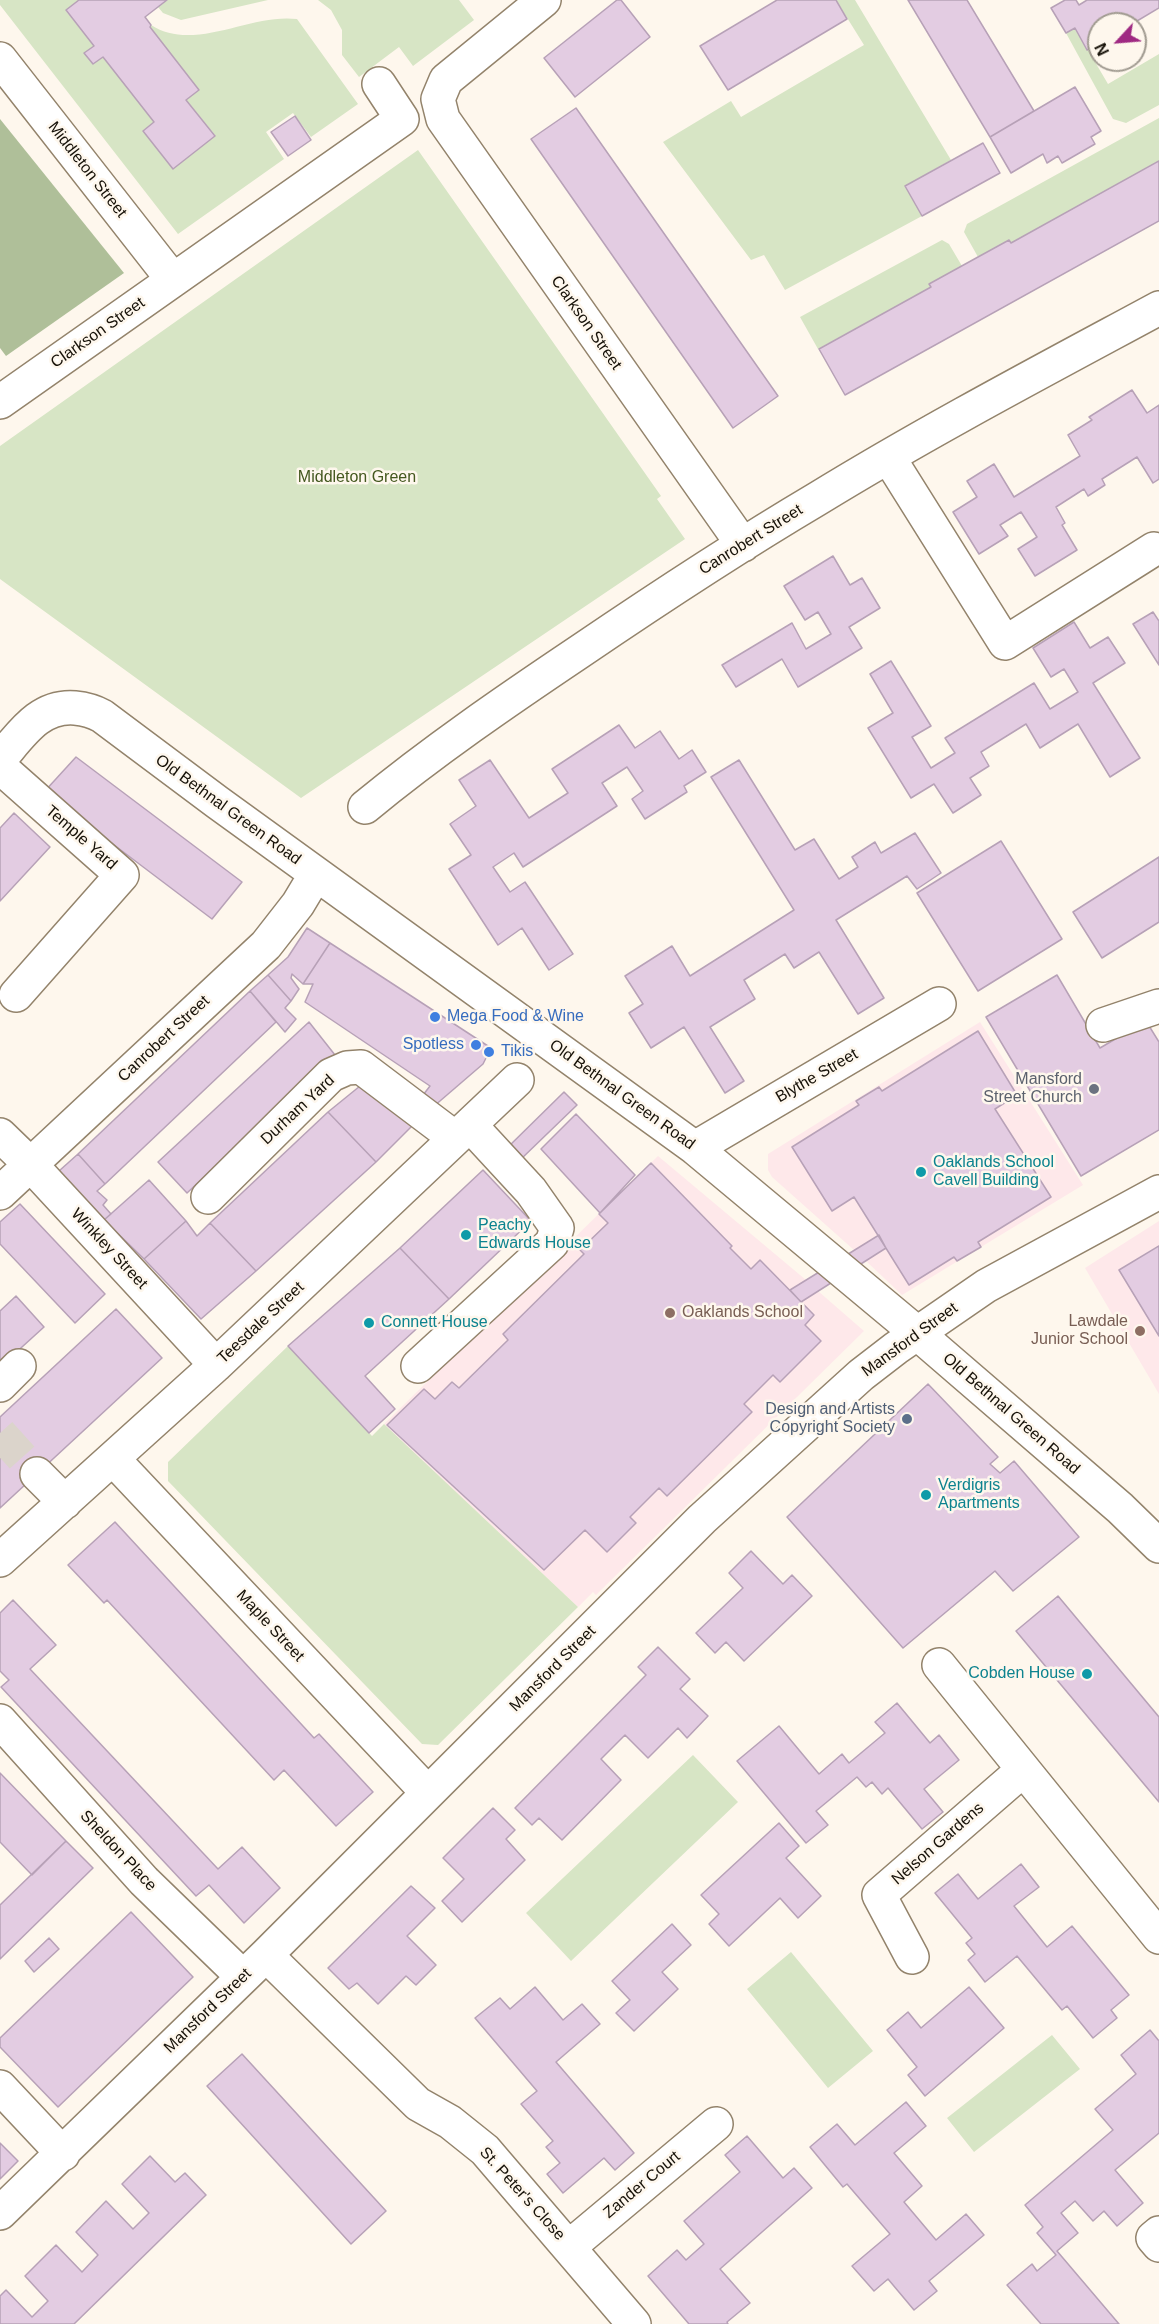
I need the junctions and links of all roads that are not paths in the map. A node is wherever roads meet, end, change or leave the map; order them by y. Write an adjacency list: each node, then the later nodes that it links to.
1 (544, 0): 8 (street, Clarkson Street)
2 (0, 59): 4 (street, Middleton Street)
3 (379, 84): 4 (street, Clarkson Street)
4 (173, 280): 6 (street, Clarkson Street)
5 (1159, 308): 7 (street, Canrobert Street)
6 (0, 402)
7 (889, 458): 8 (street, Canrobert Street); 9 (street)
8 (743, 545): 12 (street, Canrobert Street)
9 (1154, 549)
10 (0, 759): 13 (street, Old Bethnal Green Road)
11 (0, 767): 14 (street, Temple Yard)
12 (365, 807)
13 (316, 874): 21 (street, Old Bethnal Green Road); 22 (street, Canrobert Street)
14 (16, 995)
15 (939, 1004): 21 (street, Blythe Street)
16 (1159, 1006): 17 (street)
17 (1103, 1025)
18 (517, 1080): 19 (street, Teesdale Street)
19 (463, 1131): 25 (street, Durham Yard); 27 (street, Teesdale Street); 28 (street, Durham Yard)
20 (0, 1135): 22 (street, Winkley Street)
21 (695, 1148): 26 (street, Old Bethnal Green Road)
22 (31, 1165): 24 (street, Canrobert Street); 27 (street, Winkley Street)
23 (1159, 1192): 26 (street, Mansford Street)
24 (0, 1193)
25 (208, 1197)
26 (917, 1333): 32 (street, Old Bethnal Green Road); 37 (street, Mansford Street)
27 (216, 1365): 29 (street, Teesdale Street)
28 (418, 1366)
29 (113, 1460): 31 (street, Teesdale Street); 37 (street, Maple Street)
30 (37, 1474): 31 (street)
31 (65, 1502): 33 (street, Teesdale Street)
32 (1159, 1546)
33 (0, 1560)
34 (939, 1665): 36 (street)
35 (0, 1721): 40 (street, Sheldon Place)
36 (1023, 1770): 38 (street); 39 (street, Nelson Gardens)
37 (428, 1793): 40 (street, Mansford Street)
38 (1159, 1937)
39 (912, 1957)
40 (254, 1965): 43 (street, Mansford Street); 47 (street, St. Peter's Close)
41 (0, 2087): 43 (street)
42 (716, 2124): 47 (street, Zander Court)
43 (63, 2154): 44 (street, Mansford Street)
44 (0, 2213)
45 (1159, 2233): 46 (street)
46 (1159, 2245)
47 (569, 2247): 48 (street, St. Peter's Close)
48 (634, 2324)

